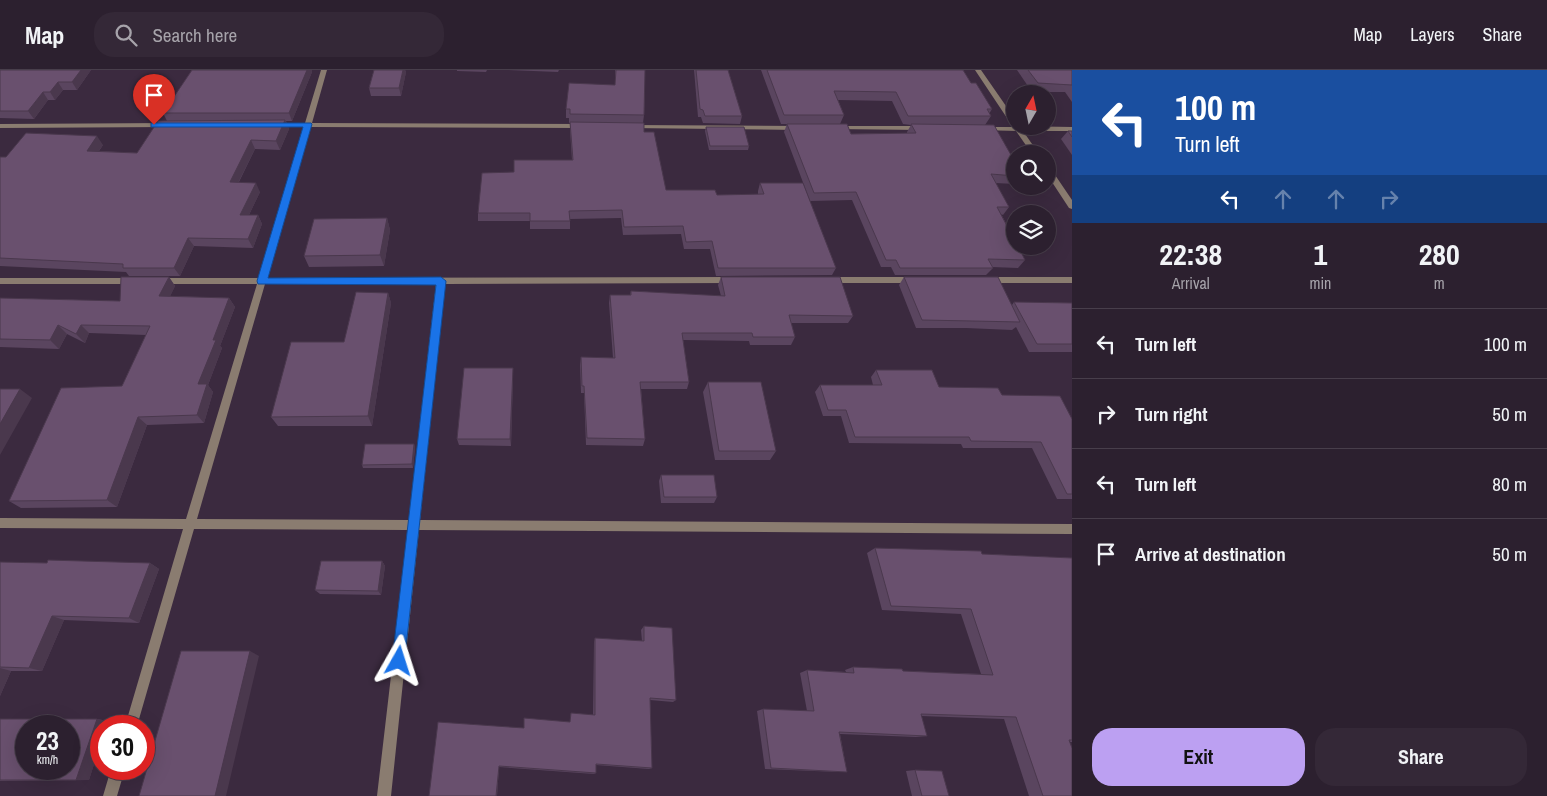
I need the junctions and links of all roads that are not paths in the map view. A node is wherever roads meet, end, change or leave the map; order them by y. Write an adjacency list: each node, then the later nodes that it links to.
1 (324, 70): 4 (street)
2 (978, 70): 3 (street)
3 (1006, 110)
4 (308, 124): 6 (street); 8 (street); 25 (street)
5 (179, 125): 7 (street)
6 (268, 125)
7 (0, 126)
8 (594, 126)
9 (624, 126): 11 (street)
10 (1006, 127): 15 (street)
11 (811, 128)
12 (831, 128): 13 (street)
13 (930, 128)
14 (1056, 128): 16 (street)
15 (979, 129)
16 (1072, 129)
17 (1056, 183): 18 (street)
18 (1072, 206)
19 (747, 280): 26 (street)
20 (816, 280): 21 (street)
21 (924, 280)
22 (974, 280): 23 (street)
23 (1072, 280)
24 (0, 281): 25 (street)
25 (262, 281): 26 (street); 28 (street)
26 (441, 281): 29 (street)
27 (0, 523): 28 (street)
28 (190, 524): 29 (street); 31 (street)
29 (414, 525): 30 (street); 34 (street)
30 (1072, 529)
31 (134, 715)
32 (115, 780): 33 (street)
33 (110, 796)
34 (384, 796)

